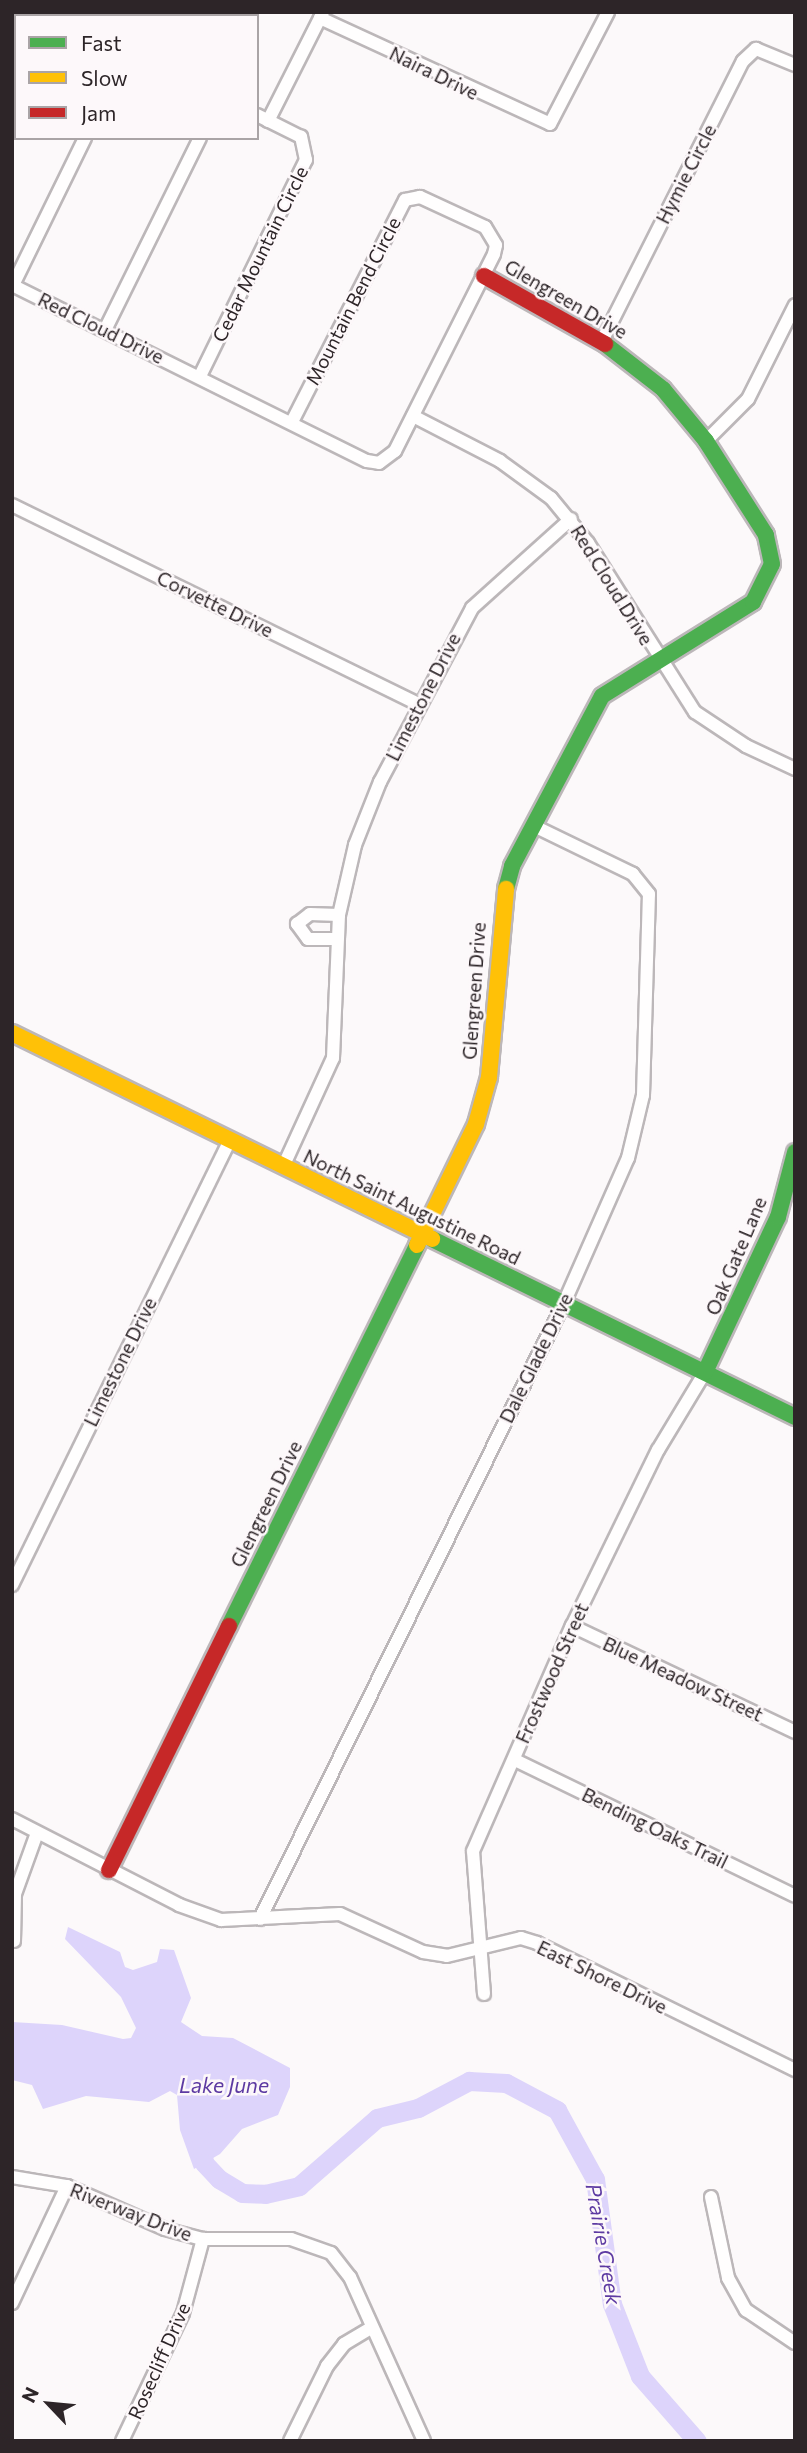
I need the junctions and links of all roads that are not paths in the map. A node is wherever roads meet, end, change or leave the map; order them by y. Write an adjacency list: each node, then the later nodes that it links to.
1 (608, 12): 2 (street, Naira Drive)
2 (321, 15): 4 (street)
3 (795, 65): 11 (street, Hymie Circle)
4 (263, 118): 12 (street, Cedar Mountain Circle)
5 (84, 140): 8 (street)
6 (199, 140): 10 (street)
7 (484, 276): 11 (street, Glengreen Drive); 13 (street, Mountain Bend Circle); 14 (street, Mountain Bend Circle)
8 (13, 285): 10 (street, Red Cloud Drive)
9 (795, 305): 15 (street)
10 (105, 330): 12 (street, Red Cloud Drive)
11 (602, 341): 15 (street, Glengreen Drive)
12 (200, 376): 14 (street, Red Cloud Drive)
13 (413, 416): 16 (street, Mountain Bend Circle); 18 (street, Red Cloud Drive)
14 (292, 422): 16 (street, Red Cloud Drive)
15 (706, 441): 19 (street, Glengreen Drive)
16 (379, 463)
17 (12, 505): 20 (street, Corvette Drive)
18 (571, 519): 19 (street, Red Cloud Drive); 20 (street, Limestone Drive)
19 (660, 661): 21 (street, Red Cloud Drive); 22 (street, Glengreen Drive)
20 (418, 704): 23 (street, Limestone Drive)
21 (795, 769)
22 (532, 825): 29 (street, Glengreen Drive); 30 (street, Dale Glade Drive)
23 (339, 915): 24 (street, Limestone Drive); 24 (street)
24 (337, 939): 28 (street, Limestone Drive)
25 (12, 1033): 26 (street, North Saint Augustine Road)
26 (230, 1140): 28 (street, North Saint Augustine Road); 33 (street, Limestone Drive)
27 (795, 1152): 31 (street, Oak Gate Lane)
28 (283, 1167): 29 (street, North Saint Augustine Road)
29 (422, 1236): 30 (street, North Saint Augustine Road); 39 (street, Glengreen Drive)
30 (564, 1303): 31 (street, North Saint Augustine Road); 41 (street, Dale Glade Drive)
31 (705, 1372): 32 (street, North Saint Augustine Road); 34 (street, Frostwood Street)
32 (795, 1417)
33 (12, 1585)
34 (572, 1626): 35 (street, Blue Meadow Street); 36 (street, Frostwood Street)
35 (795, 1732)
36 (515, 1760): 40 (street, Bending Oaks Trail); 43 (street, Frostwood Street)
37 (12, 1819): 38 (street, East Shore Drive)
38 (37, 1833): 39 (street, East Shore Drive); 42 (street)
39 (108, 1870): 41 (street, East Shore Drive)
40 (795, 1896)
41 (260, 1919): 43 (street, East Shore Drive)
42 (14, 1941)
43 (477, 1948): 44 (street, Frostwood Street); 45 (street, East Shore Drive)
44 (484, 1994)
45 (795, 2070)
46 (12, 2177): 47 (street, Riverway Drive)
47 (67, 2186): 49 (street, Riverway Drive); 50 (street)
48 (711, 2197): 52 (street)
49 (203, 2239): 51 (street, Riverway Drive); 53 (street, Rosecliff Drive)
50 (12, 2303)
51 (371, 2328): 54 (street); 55 (street, Riverway Drive)
52 (795, 2343)
53 (122, 2441)
54 (290, 2441)
55 (424, 2441)

